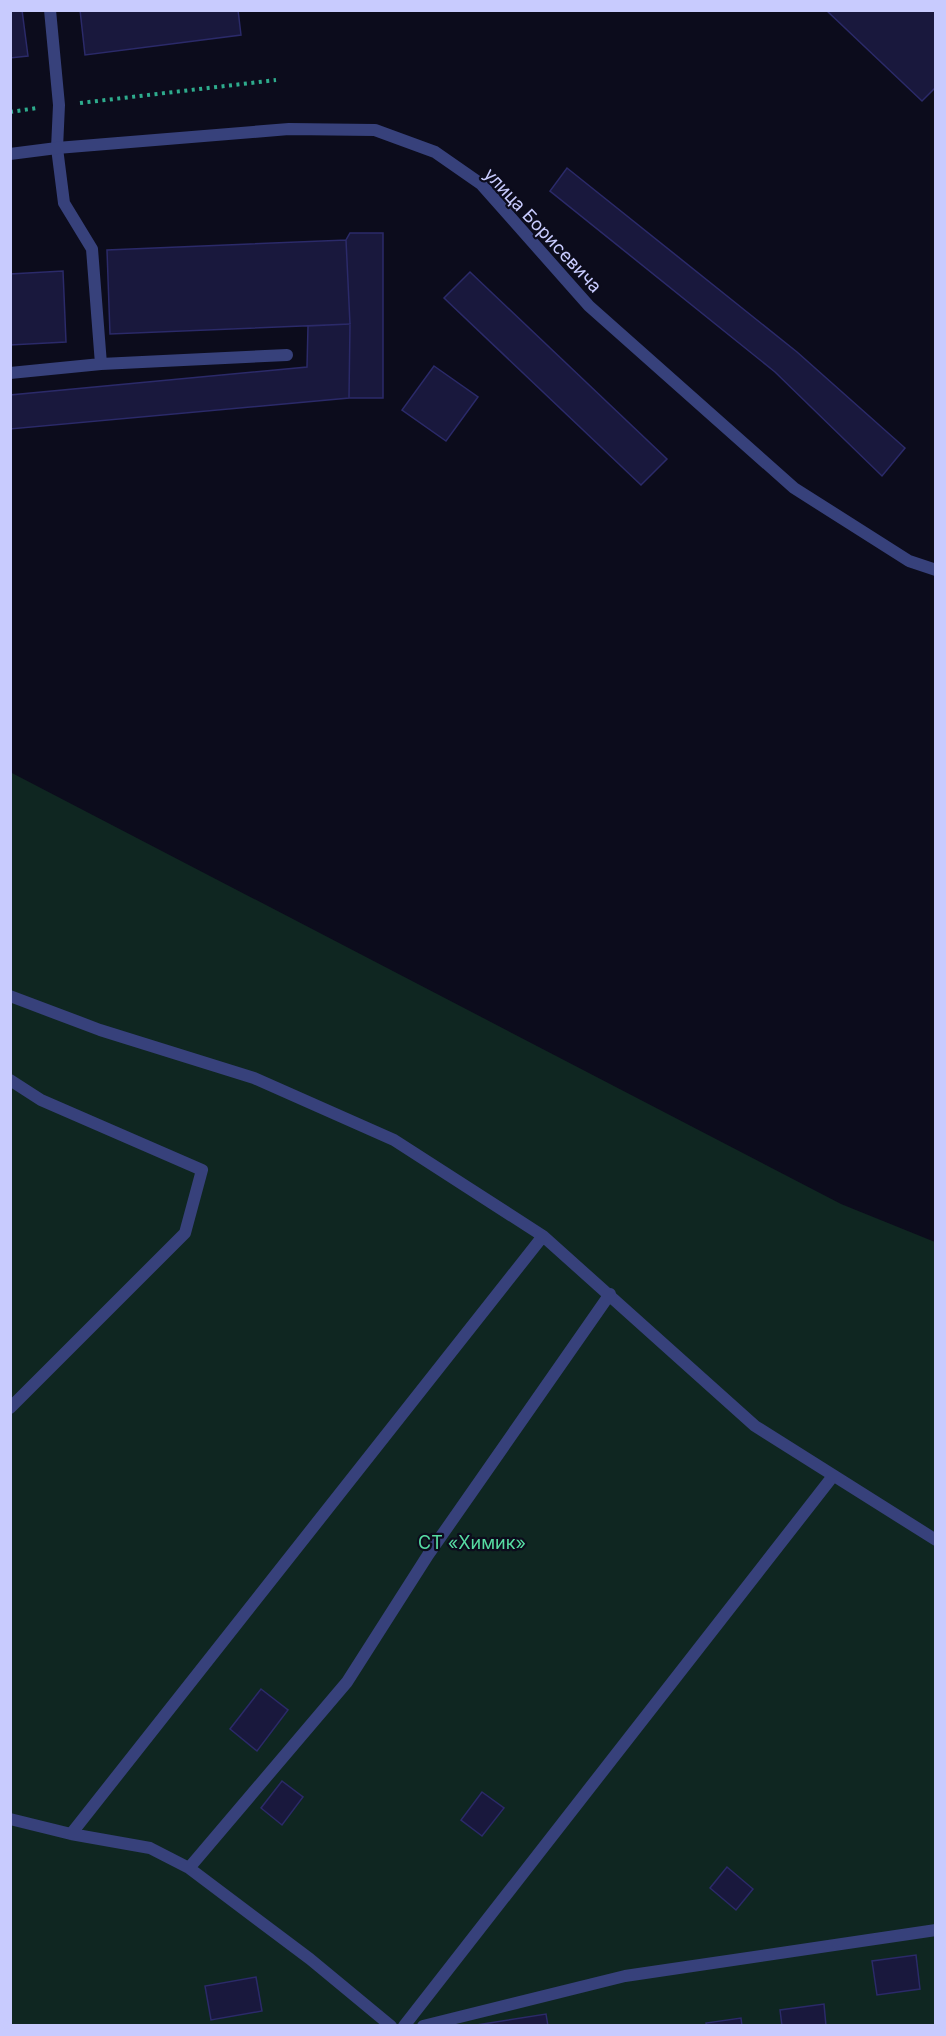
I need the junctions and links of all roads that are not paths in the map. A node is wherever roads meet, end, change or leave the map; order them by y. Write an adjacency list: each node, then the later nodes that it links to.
1 (50, 10): 2 (street)
2 (57, 148): 3 (street, улица Борисевича); 5 (street); 7 (street, улица Борисевича)
3 (10, 154)
4 (287, 355): 5 (street)
5 (101, 364): 6 (street)
6 (10, 373)
7 (936, 570)
8 (10, 996): 10 (street)
9 (10, 1080): 12 (street)
10 (543, 1236): 11 (street); 16 (street)
11 (610, 1294): 13 (street); 17 (street)
12 (10, 1408)
13 (833, 1476): 14 (street); 20 (street)
14 (936, 1540)
15 (10, 1819): 16 (street)
16 (71, 1834): 17 (street)
17 (189, 1868): 19 (street)
18 (936, 1930): 21 (street)
19 (392, 2025)
20 (404, 2025)
21 (423, 2025)

